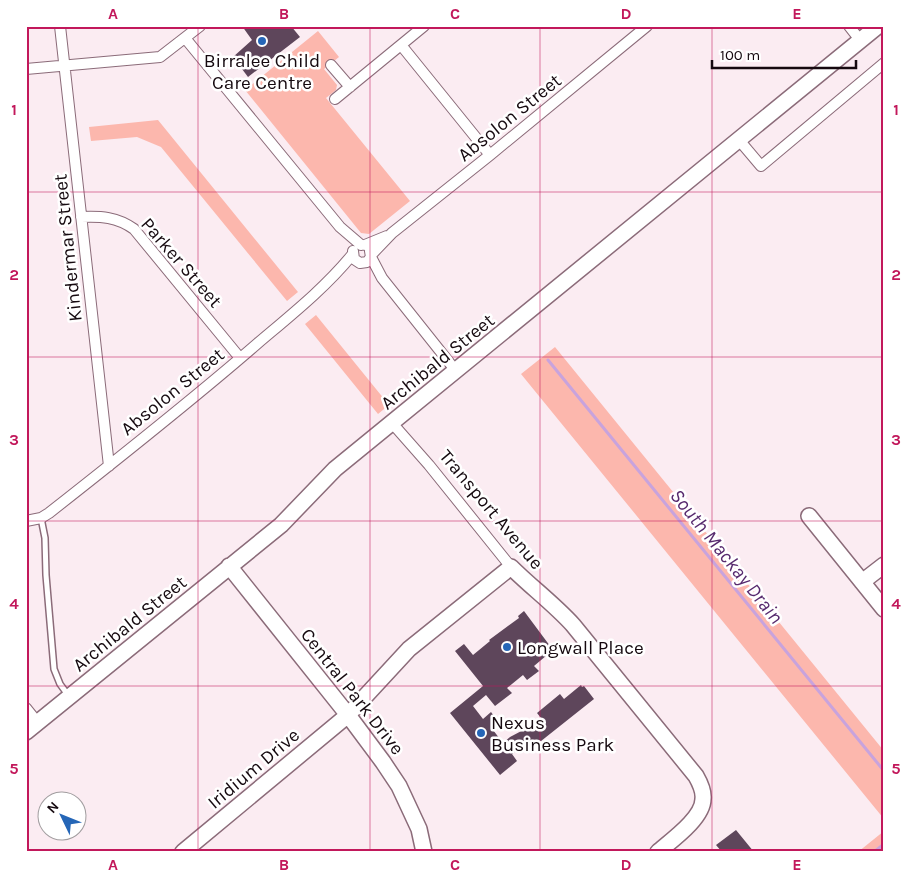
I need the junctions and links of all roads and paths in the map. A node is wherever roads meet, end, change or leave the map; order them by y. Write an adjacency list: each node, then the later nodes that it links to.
1 (60, 26): 12 (street, Kindermar Street)
2 (200, 26): 7 (street)
3 (424, 26): 9 (street)
4 (647, 26): 17 (street, Absolon Street)
5 (849, 26): 8 (street)
6 (878, 26): 8 (street, Archibald Street)
7 (185, 38): 12 (street); 19 (street)
8 (860, 40): 16 (street, Archibald Street)
9 (401, 45): 14 (street); 17 (street)
10 (884, 63): 16 (street)
11 (331, 65): 14 (street)
12 (64, 66): 13 (street); 18 (street, Kindermar Street)
13 (26, 69)
14 (350, 87): 15 (street)
15 (334, 100)
16 (738, 140): 26 (street, Archibald Street)
17 (490, 156): 20 (street, Absolon Street)
18 (81, 218): 25 (street, Parker Street); 28 (street, Kindermar Street)
19 (340, 227): 21 (street); 22 (street)
20 (392, 233): 21 (street, Absolon Street); 23 (street, Absolon Street)
21 (363, 245): 22 (street); 23 (street)
22 (352, 254): 23 (street); 24 (street, Absolon Street)
23 (366, 260): 24 (street, Absolon Street); 26 (street)
24 (334, 278): 25 (street, Absolon Street)
25 (240, 358): 28 (street, Absolon Street)
26 (456, 371): 27 (street, Archibald Street)
27 (392, 423): 33 (street, Archibald Street); 34 (street, Transport Avenue)
28 (109, 466): 30 (street, Absolon Street)
29 (809, 516): 35 (street)
30 (41, 518): 31 (street, Absolon Street); 37 (lane)
31 (26, 521)
32 (884, 565): 35 (street)
33 (230, 566): 37 (street, Archibald Street); 39 (street, Central Park Drive)
34 (510, 567): 39 (street); 43 (street, Transport Avenue)
35 (862, 582): 36 (street)
36 (884, 609)
37 (70, 697): 40 (street, Archibald Street)
38 (26, 708): 40 (street)
39 (348, 715): 41 (street, Iridium Drive); 42 (street, Central Park Drive)
40 (32, 728)
41 (183, 852)
42 (424, 852)
43 (658, 852)

